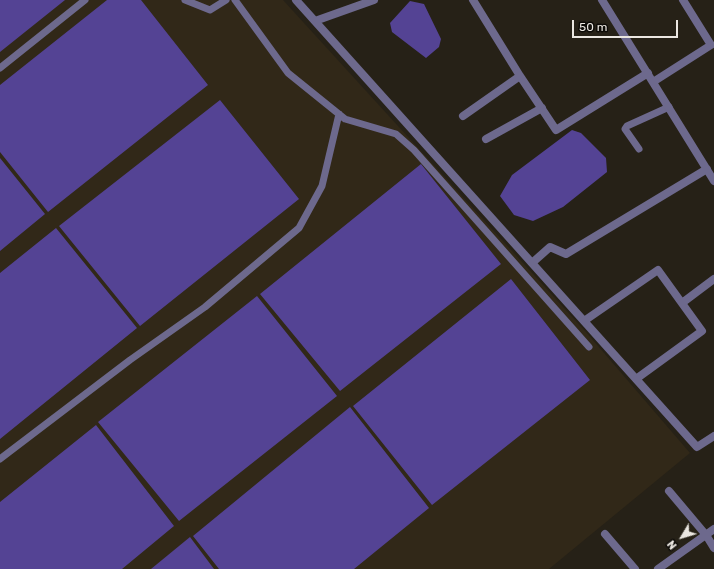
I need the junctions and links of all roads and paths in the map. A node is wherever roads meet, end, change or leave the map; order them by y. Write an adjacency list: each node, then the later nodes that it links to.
1 (85, 0): 11 (lane)
2 (185, 0): 3 (lane)
3 (226, 0)
4 (235, 0): 17 (lane)
5 (296, 0): 10 (street)
6 (374, 0): 10 (street)
7 (473, 0): 13 (street)
8 (602, 0): 12 (street)
9 (683, 0): 14 (street)
10 (315, 21): 23 (street)
11 (0, 68)
12 (648, 73): 14 (street); 16 (street)
13 (520, 76): 16 (street); 18 (street)
14 (653, 82): 15 (street)
15 (669, 107): 20 (lane); 21 (street)
16 (542, 108): 19 (street)
17 (339, 114): 27 (lane); 30 (lane)
18 (463, 116)
19 (486, 139)
20 (639, 149)
21 (707, 169): 22 (street); 23 (street)
22 (714, 181)
23 (532, 263): 26 (street)
24 (714, 279): 25 (street)
25 (682, 303): 26 (street); 28 (street)
26 (584, 321): 28 (street)
27 (589, 347)
28 (636, 379): 29 (street)
29 (714, 436)
30 (0, 459)
31 (669, 491): 34 (street)
32 (714, 529): 34 (street)
33 (605, 534): 36 (street)
34 (706, 535): 35 (street); 37 (street)
35 (714, 548)
36 (634, 569)
37 (658, 569)

